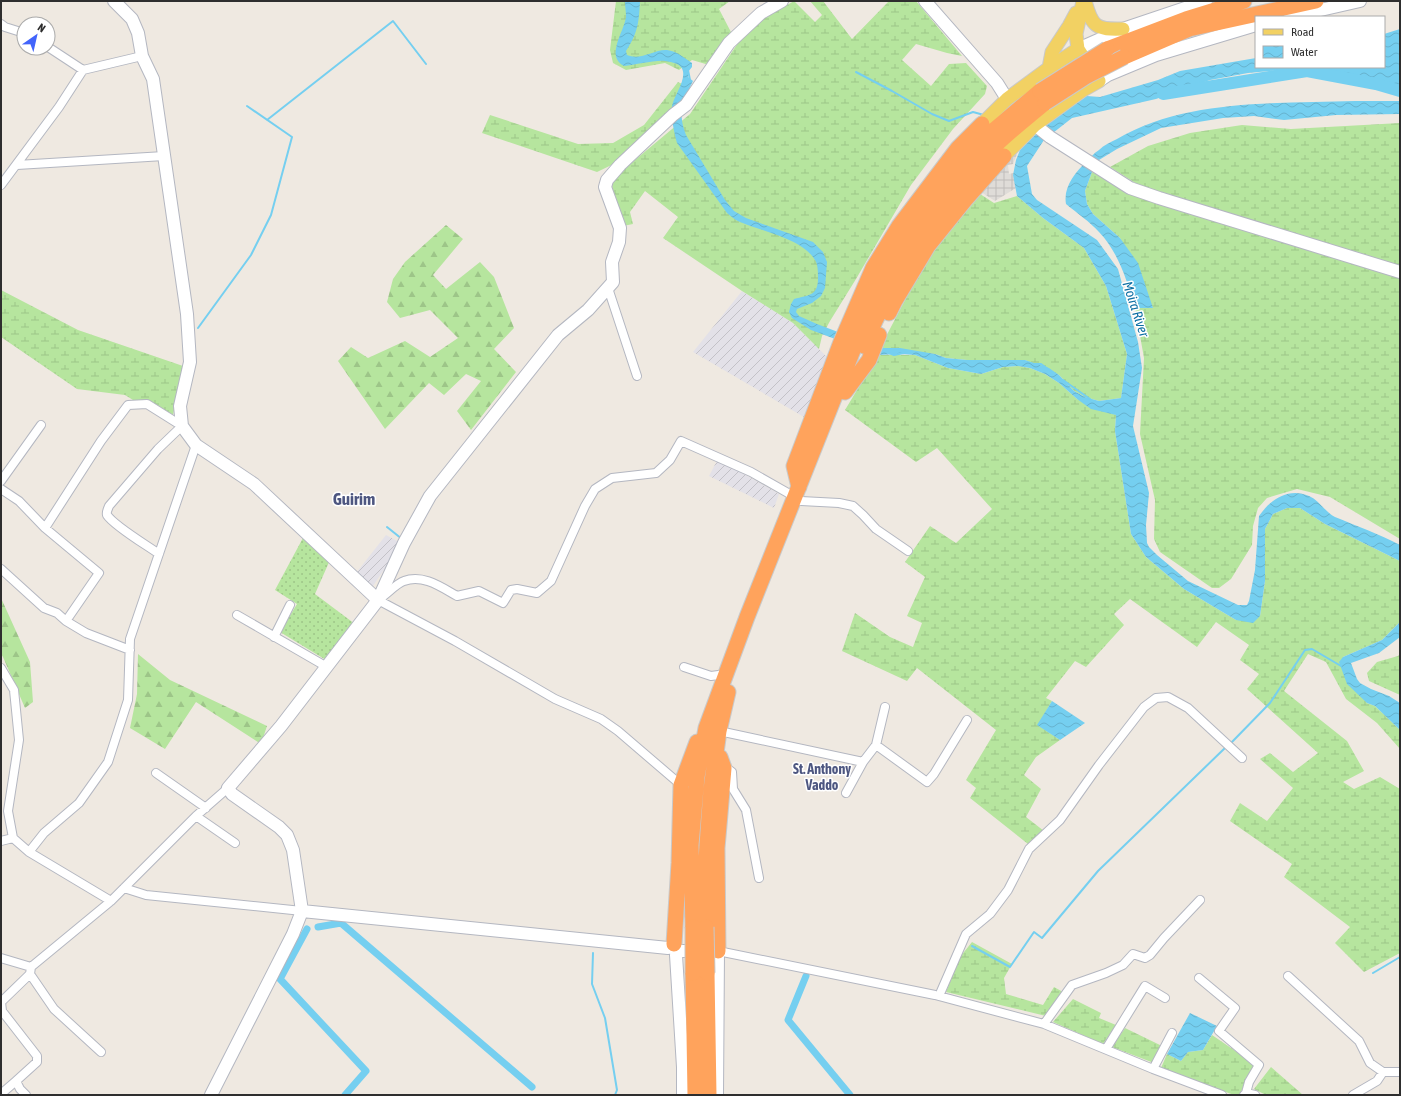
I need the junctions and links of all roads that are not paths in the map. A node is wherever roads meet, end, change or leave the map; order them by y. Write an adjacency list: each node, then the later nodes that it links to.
1 (114, 1): 17 (street)
2 (782, 1): 31 (street)
3 (925, 1): 21 (street)
4 (1083, 1): 12 (main road); 14 (main road); 16 (main road)
5 (1206, 1): 12 (street)
6 (1244, 1): 22 (highway, bridge)
7 (1316, 1): 22 (highway, bridge)
8 (1360, 1): 9 (street)
9 (1294, 16)
10 (1, 24): 13 (street)
11 (1255, 25): 20 (street)
12 (1123, 29): 14 (street)
13 (16, 30)
14 (1078, 49): 18 (main road); 20 (main road)
15 (56, 52): 19 (street)
16 (1052, 52): 18 (main road); 21 (main road)
17 (142, 56): 19 (street); 26 (street)
18 (1049, 68): 21 (main road); 23 (main road)
19 (83, 70): 28 (street)
20 (1099, 81): 23 (main road)
21 (1012, 95): 24 (main road)
22 (1042, 97): 33 (highway); 39 (highway)
23 (1070, 100): 25 (main road)
24 (982, 124): 39 (highway)
25 (1037, 127): 27 (main road); 30 (street)
26 (164, 156): 28 (street); 35 (street)
27 (1004, 156): 33 (highway)
28 (17, 165): 29 (street)
29 (1, 185)
30 (1400, 272)
31 (608, 288): 32 (street); 44 (street)
32 (637, 376)
33 (845, 392): 39 (highway)
34 (41, 425): 37 (street)
35 (182, 426): 36 (street); 40 (street); 42 (street)
36 (196, 445): 42 (street); 44 (street)
37 (1, 482)
38 (1, 489): 40 (street)
39 (798, 495): 41 (street); 44 (street); 53 (highway); 56 (highway)
40 (44, 528): 47 (street)
41 (908, 551)
42 (159, 554): 49 (street)
43 (1, 569): 47 (street)
44 (378, 600): 50 (street); 63 (street)
45 (290, 604): 48 (street)
46 (237, 615): 48 (street)
47 (66, 622): 49 (street)
48 (274, 637): 50 (street)
49 (130, 650): 71 (street)
50 (326, 666): 64 (street)
51 (684, 667): 53 (street)
52 (1, 668): 68 (street)
53 (726, 674): 56 (highway)
54 (885, 707): 57 (street)
55 (967, 720): 57 (street)
56 (712, 730): 58 (highway); 60 (street); 63 (highway); 77 (highway)
57 (876, 745): 60 (street)
58 (716, 752): 61 (highway); 77 (highway)
59 (1242, 758): 85 (street)
60 (863, 762): 65 (street)
61 (724, 766): 72 (street); 79 (highway)
62 (156, 773): 66 (street)
63 (680, 786): 78 (highway)
64 (228, 788): 66 (street); 76 (street)
65 (846, 793)
66 (206, 808): 67 (street)
67 (196, 816): 70 (street); 73 (street)
68 (13, 838): 69 (street); 71 (street)
69 (1, 841)
70 (235, 843)
71 (29, 852): 75 (street)
72 (759, 878)
73 (124, 888): 75 (street); 76 (street)
74 (1200, 900): 87 (street)
75 (111, 901): 81 (street)
76 (302, 911): 78 (street); 98 (street)
77 (700, 927): 82 (highway, bridge)
78 (674, 949): 79 (street); 99 (street)
79 (718, 951): 85 (street); 102 (street)
80 (1, 958): 81 (street)
81 (30, 970): 90 (street); 94 (street)
82 (700, 973): 100 (highway); 101 (highway)
83 (1288, 976): 92 (street)
84 (1199, 978): 96 (street)
85 (940, 996): 87 (street)
86 (1165, 998): 89 (street)
87 (1044, 1024): 89 (street)
88 (1172, 1033): 91 (street)
89 (1106, 1050): 91 (street)
90 (101, 1052)
91 (1154, 1069): 103 (street)
92 (1383, 1072): 93 (street); 105 (street)
93 (1400, 1072)
94 (16, 1081): 95 (street); 97 (street)
95 (1, 1094)
96 (1245, 1094): 104 (street)
97 (26, 1095)
98 (211, 1095)
99 (683, 1095)
100 (694, 1095)
101 (709, 1095)
102 (718, 1095)
103 (1222, 1095)
104 (1255, 1095)
105 (1353, 1095)

